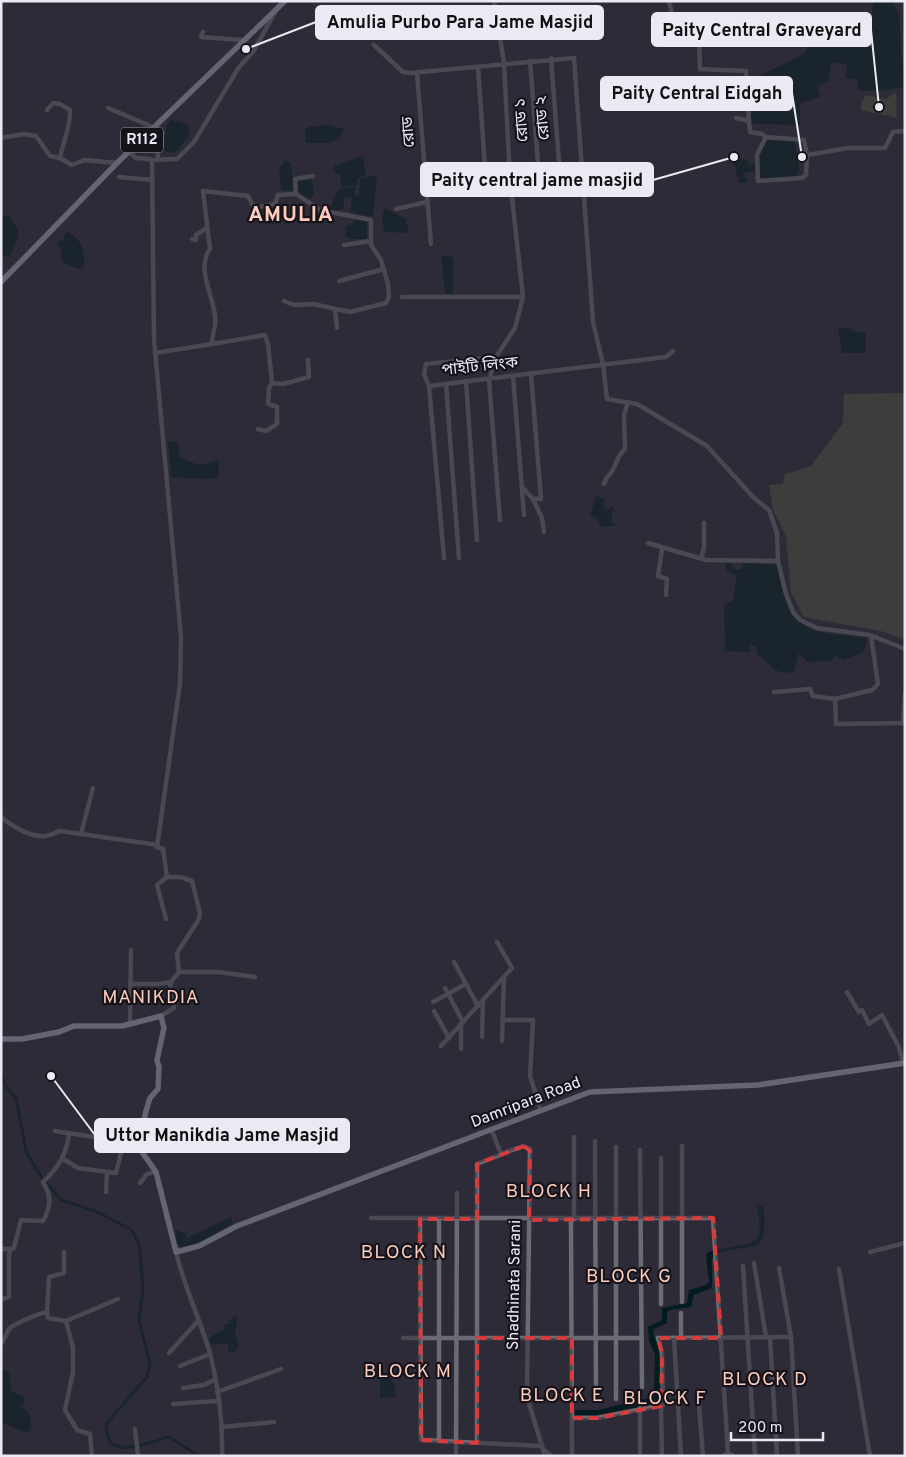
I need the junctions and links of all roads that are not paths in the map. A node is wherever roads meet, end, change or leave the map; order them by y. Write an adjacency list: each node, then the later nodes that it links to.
1 (494, 1): 9 (street)
2 (669, 1): 15 (street)
3 (280, 3): 5 (main road, R112); 24 (street)
4 (203, 32): 5 (street)
5 (243, 40): 16 (main road, R112)
6 (374, 45): 11 (street)
7 (551, 58): 8 (street); 27 (street); 29 (street, রোড ২)
8 (530, 61): 9 (street); 32 (street, রোড ১)
9 (504, 63): 10 (street); 34 (street)
10 (478, 67): 11 (street); 35 (street)
11 (417, 74): 36 (street, রোড)
12 (108, 108): 16 (street)
13 (47, 110): 23 (street)
14 (736, 118): 15 (street)
15 (750, 120): 19 (street)
16 (156, 128): 21 (main road, R112)
17 (905, 131): 22 (street)
18 (156, 136): 24 (street)
19 (766, 137): 22 (street); 22 (street)
20 (1, 138): 23 (street)
21 (129, 152): 25 (street); 26 (main road, R112)
22 (807, 155)
23 (60, 158): 26 (street)
24 (158, 158): 25 (street)
25 (152, 160): 33 (street)
26 (117, 163): 46 (main road, R112)
27 (581, 172): 28 (street); 29 (street); 58 (street)
28 (600, 172)
29 (560, 174): 32 (street)
30 (313, 176): 37 (street)
31 (119, 177): 33 (street)
32 (539, 177): 34 (street)
33 (153, 180): 55 (street)
34 (510, 180): 35 (street); 48 (street)
35 (486, 182): 36 (street)
36 (426, 189): 38 (street, রোড)
37 (296, 194): 40 (street); 42 (street)
38 (427, 202): 39 (street); 43 (street, রোড)
39 (396, 209)
40 (207, 228): 41 (street); 53 (street)
41 (192, 239)
42 (370, 241): 44 (street); 45 (street)
43 (431, 244)
44 (344, 245)
45 (384, 269): 47 (street); 51 (street)
46 (1, 282)
47 (339, 282)
48 (522, 297): 49 (street); 56 (street)
49 (402, 298)
50 (284, 301): 51 (street)
51 (334, 310): 52 (street)
52 (337, 328)
53 (212, 344): 55 (street); 63 (street)
54 (673, 351): 58 (street, পাইটি লিংক)
55 (155, 353): 92 (street)
56 (496, 358): 61 (street); 65 (street)
57 (308, 360): 63 (street)
58 (603, 364): 59 (street, পাইটি লিংক); 66 (street)
59 (531, 374): 60 (street, পাইটি লিংক); 70 (street)
60 (513, 376): 61 (street, পাইটি লিংক); 69 (street)
61 (489, 380): 62 (street, পাইটি লিংক); 72 (street)
62 (466, 382): 64 (street, পাইটি লিংক); 75 (street)
63 (272, 383): 67 (street)
64 (446, 384): 65 (street, পাইটি লিংক); 79 (street)
65 (429, 386): 78 (street, পাইটি লিংক)
66 (628, 402): 68 (street); 81 (street)
67 (258, 429)
68 (604, 484)
69 (522, 487): 70 (street); 71 (street)
70 (533, 499): 74 (street)
71 (524, 515)
72 (500, 520)
73 (704, 523): 80 (street)
74 (544, 532)
75 (477, 540)
76 (648, 543): 77 (street)
77 (662, 549): 80 (street); 82 (street)
78 (444, 558)
79 (459, 558)
80 (701, 558): 81 (street)
81 (778, 561): 83 (street)
82 (666, 596)
83 (871, 636): 84 (street); 87 (street)
84 (905, 649)
85 (774, 692): 87 (street)
86 (905, 694): 88 (street)
87 (835, 699): 88 (street)
88 (904, 723)
89 (93, 788): 91 (street)
90 (1, 818): 91 (street)
91 (81, 834): 92 (street)
92 (158, 845): 93 (street)
93 (167, 877): 94 (street); 98 (street)
94 (166, 919)
95 (498, 942): 100 (street)
96 (131, 950): 102 (street)
97 (454, 962): 103 (street)
98 (179, 972): 99 (street); 101 (street)
99 (255, 977)
100 (504, 977): 107 (street); 112 (street)
101 (171, 982): 102 (street); 111 (street)
102 (130, 984): 114 (street)
103 (466, 984): 106 (street); 109 (street)
104 (445, 988): 106 (street)
105 (847, 992): 121 (street)
106 (448, 994): 108 (street); 113 (street)
107 (482, 1000): 109 (street); 115 (street)
108 (433, 1002)
109 (478, 1006): 113 (street)
110 (434, 1011): 116 (street)
111 (161, 1016): 114 (main road); 136 (main road)
112 (503, 1020): 118 (street); 122 (street)
113 (462, 1023): 116 (street); 120 (street)
114 (130, 1024): 117 (main road)
115 (482, 1037)
116 (449, 1038): 119 (street)
117 (1, 1039)
118 (502, 1041)
119 (441, 1046)
120 (461, 1049)
121 (904, 1063): 122 (main road, Damripara Road)
122 (541, 1111): 123 (main road, Damripara Road)
123 (492, 1130): 133 (street); 157 (main road, Damripara Road)
124 (55, 1131): 125 (street)
125 (69, 1133): 127 (street); 135 (street)
126 (574, 1136): 149 (street)
127 (106, 1140)
128 (595, 1141): 150 (street)
129 (682, 1146): 144 (street)
130 (616, 1147): 151 (street)
131 (122, 1149): 137 (street)
132 (640, 1150): 142 (street)
133 (502, 1154): 148 (street); 152 (street, Shadhinata Sarani)
134 (661, 1158): 143 (street)
135 (63, 1159): 137 (street); 155 (street)
136 (156, 1172): 138 (street); 157 (main road)
137 (107, 1173): 139 (street)
138 (140, 1183)
139 (106, 1192)
140 (457, 1193): 147 (street)
141 (371, 1218): 145 (street)
142 (640, 1218): 143 (street); 151 (street); 183 (street)
143 (662, 1218): 144 (street); 166 (street)
144 (681, 1218): 165 (street); 186 (street)
145 (420, 1219): 146 (street); 175 (street)
146 (439, 1219): 147 (street); 176 (street)
147 (457, 1219): 148 (street); 177 (street)
148 (477, 1219): 152 (street); 178 (street)
149 (573, 1219): 150 (street); 152 (street); 180 (street)
150 (595, 1219): 151 (street); 181 (street)
151 (616, 1219): 182 (street)
152 (529, 1220): 179 (street, Shadhinata Sarani)
153 (905, 1243): 158 (street)
154 (1, 1249): 155 (street)
155 (10, 1249): 163 (street)
156 (64, 1252): 167 (street)
157 (176, 1252): 170 (street)
158 (870, 1252)
159 (754, 1263): 172 (street)
160 (743, 1266): 171 (street)
161 (779, 1268): 173 (street)
162 (839, 1269): 226 (street)
163 (1, 1298)
164 (118, 1299): 169 (street)
165 (682, 1302)
166 (661, 1304)
167 (47, 1312): 169 (street); 187 (street)
168 (681, 1313): 185 (street)
169 (66, 1321): 212 (street)
170 (198, 1321): 188 (street); 189 (street)
171 (748, 1337): 172 (street); 186 (street); 223 (street)
172 (768, 1337): 173 (street); 224 (street)
173 (792, 1337): 225 (street)
174 (403, 1338): 175 (street)
175 (420, 1338): 176 (street); 207 (street)
176 (439, 1338): 177 (street); 207 (street)
177 (457, 1338): 178 (street); 208 (street)
178 (477, 1338): 179 (street); 209 (street)
179 (527, 1338): 180 (street); 210 (street, Shadhinata Sarani)
180 (572, 1338): 181 (street); 203 (street)
181 (596, 1338): 182 (street); 199 (street)
182 (616, 1338): 183 (street); 197 (street)
183 (642, 1338): 193 (street)
184 (674, 1338): 185 (street); 201 (street); 221 (street)
185 (681, 1338): 186 (street)
186 (721, 1338): 211 (street)
187 (1, 1344)
188 (169, 1353)
189 (210, 1354): 190 (street); 192 (street)
190 (180, 1366)
191 (281, 1369): 195 (street)
192 (214, 1380): 194 (street); 195 (street)
193 (642, 1387)
194 (183, 1388)
195 (217, 1392): 198 (street)
196 (698, 1392): 222 (street)
197 (616, 1400)
198 (218, 1401): 200 (street); 205 (street)
199 (596, 1401)
200 (174, 1404)
201 (661, 1406): 202 (street); 220 (street)
202 (640, 1408): 203 (street); 219 (street)
203 (572, 1418): 218 (street)
204 (274, 1422): 205 (street)
205 (221, 1427): 214 (street)
206 (135, 1429): 213 (street)
207 (439, 1441): 208 (street)
208 (457, 1442): 209 (street); 215 (street)
209 (477, 1443): 210 (street)
210 (541, 1446): 216 (street, Shadhinata Sarani); 217 (street)
211 (728, 1455)
212 (92, 1456)
213 (138, 1456)
214 (222, 1456)
215 (456, 1456)
216 (544, 1456)
217 (551, 1456)
218 (572, 1456)
219 (640, 1456)
220 (662, 1456)
221 (681, 1456)
222 (703, 1456)
223 (755, 1456)
224 (778, 1456)
225 (798, 1456)
226 (870, 1456)

